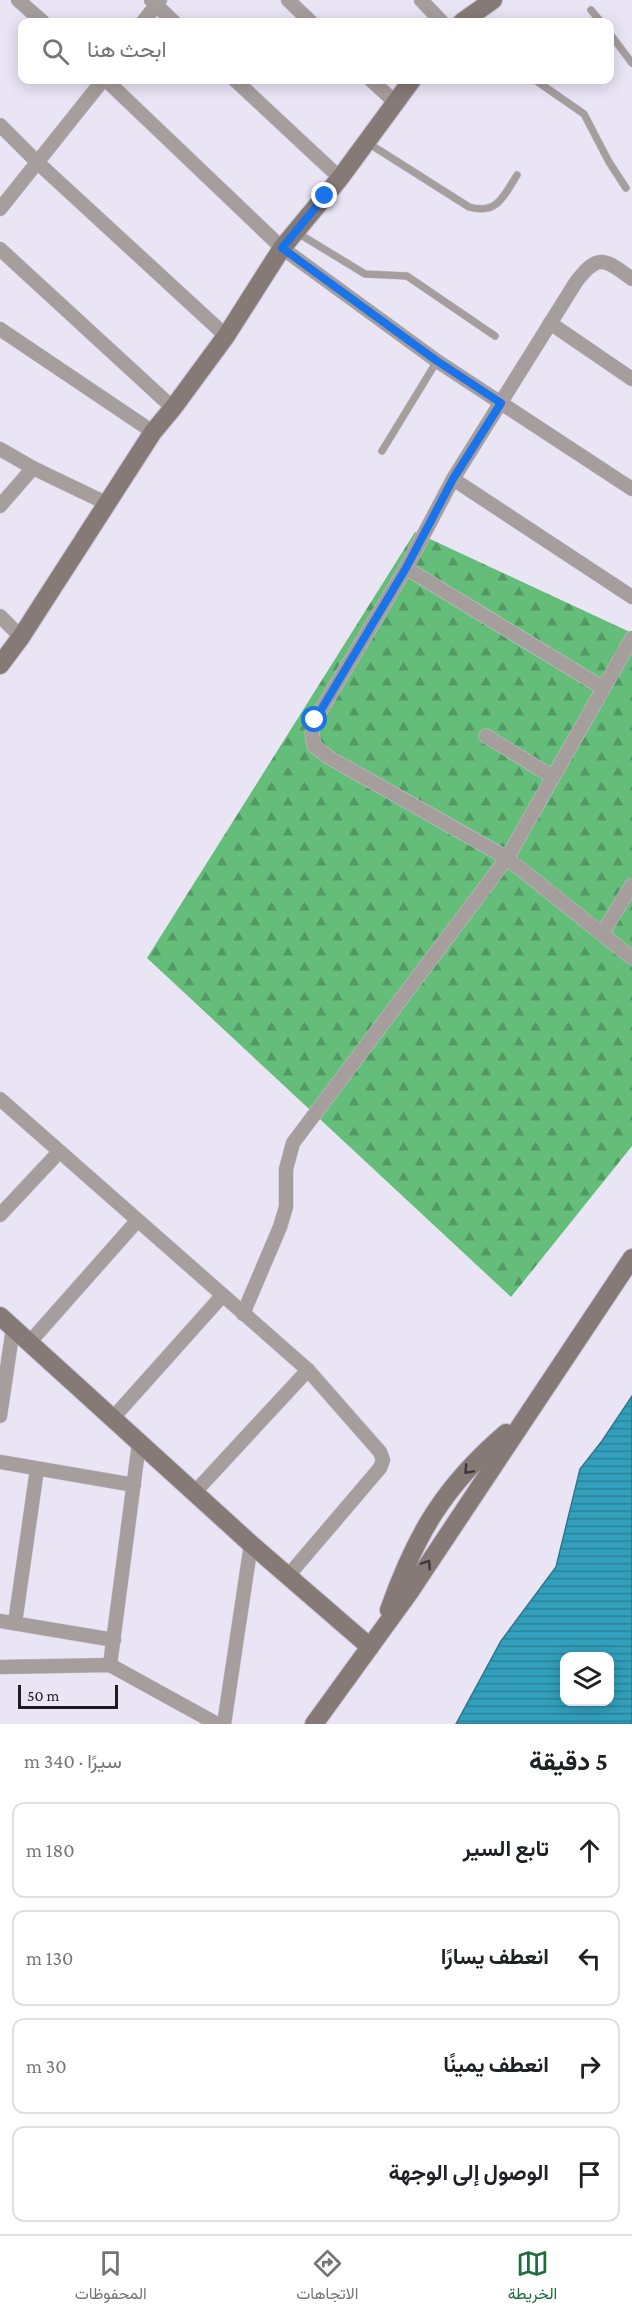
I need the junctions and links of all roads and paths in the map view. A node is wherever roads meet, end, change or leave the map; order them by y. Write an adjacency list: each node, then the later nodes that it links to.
1 (18, 0): 7 (street)
2 (288, 0): 10 (street)
3 (421, 0): 11 (street)
4 (494, 0): 12 (street)
5 (155, 2): 8 (street); 9 (street)
6 (591, 10): 13 (lane)
7 (38, 18)
8 (145, 18)
9 (170, 18)
10 (307, 18)
11 (438, 18)
12 (468, 18)
13 (598, 18)
14 (614, 40): 15 (lane)
15 (632, 63)
16 (102, 84): 25 (street)
17 (109, 84): 31 (street)
18 (239, 84): 27 (street)
19 (375, 84): 22 (street)
20 (409, 84): 22 (street)
21 (541, 84): 28 (lane)
22 (395, 102): 24 (street)
23 (0, 125): 25 (street)
24 (366, 142): 26 (lane); 27 (street)
25 (37, 162): 29 (street); 36 (street)
26 (517, 175)
27 (340, 178): 30 (street)
28 (626, 188)
29 (0, 209)
30 (296, 232): 31 (street); 37 (lane)
31 (282, 248): 36 (street); 38 (street)
32 (0, 249): 41 (street)
33 (632, 279): 34 (street)
34 (550, 323): 39 (street); 40 (street)
35 (0, 329): 42 (street)
36 (226, 336): 41 (street)
37 (495, 336)
38 (437, 361): 40 (street); 44 (lane)
39 (632, 379)
40 (501, 403): 46 (street); 47 (street)
41 (173, 408): 42 (street)
42 (153, 432): 48 (street)
43 (0, 449): 45 (street)
44 (382, 451)
45 (33, 468): 48 (street); 49 (street)
46 (453, 479): 50 (street); 51 (street)
47 (632, 489)
48 (108, 504): 53 (street)
49 (0, 506)
50 (406, 568): 56 (street); 59 (street)
51 (632, 597)
52 (0, 616): 53 (street)
53 (21, 637): 55 (street)
54 (632, 638): 56 (street)
55 (0, 665)
56 (603, 688): 58 (street)
57 (486, 736): 58 (street)
58 (553, 777): 59 (street)
59 (507, 858): 61 (street); 69 (street)
60 (632, 885): 61 (street)
61 (602, 934): 62 (street)
62 (632, 958)
63 (0, 1099): 64 (street)
64 (59, 1152): 65 (street); 66 (street)
65 (0, 1215)
66 (137, 1221): 68 (street); 71 (street)
67 (632, 1258): 85 (street)
68 (222, 1296): 69 (street); 74 (street)
69 (243, 1314): 72 (street)
70 (6, 1322): 71 (street); 73 (street)
71 (29, 1343): 74 (street)
72 (308, 1370): 79 (street); 81 (street)
73 (0, 1416)
74 (112, 1419): 75 (street)
75 (139, 1443): 78 (street); 79 (street)
76 (0, 1462): 77 (street)
77 (37, 1468): 78 (street); 83 (street)
78 (134, 1485): 84 (street)
79 (194, 1493): 80 (street)
80 (251, 1545): 81 (street); 89 (street)
81 (288, 1576): 85 (street)
82 (0, 1621): 83 (street)
83 (15, 1623): 84 (street)
84 (114, 1640): 86 (street)
85 (370, 1647): 90 (street)
86 (110, 1665): 87 (street); 88 (street)
87 (0, 1666)
88 (217, 1724)
89 (224, 1724)
90 (314, 1724)

